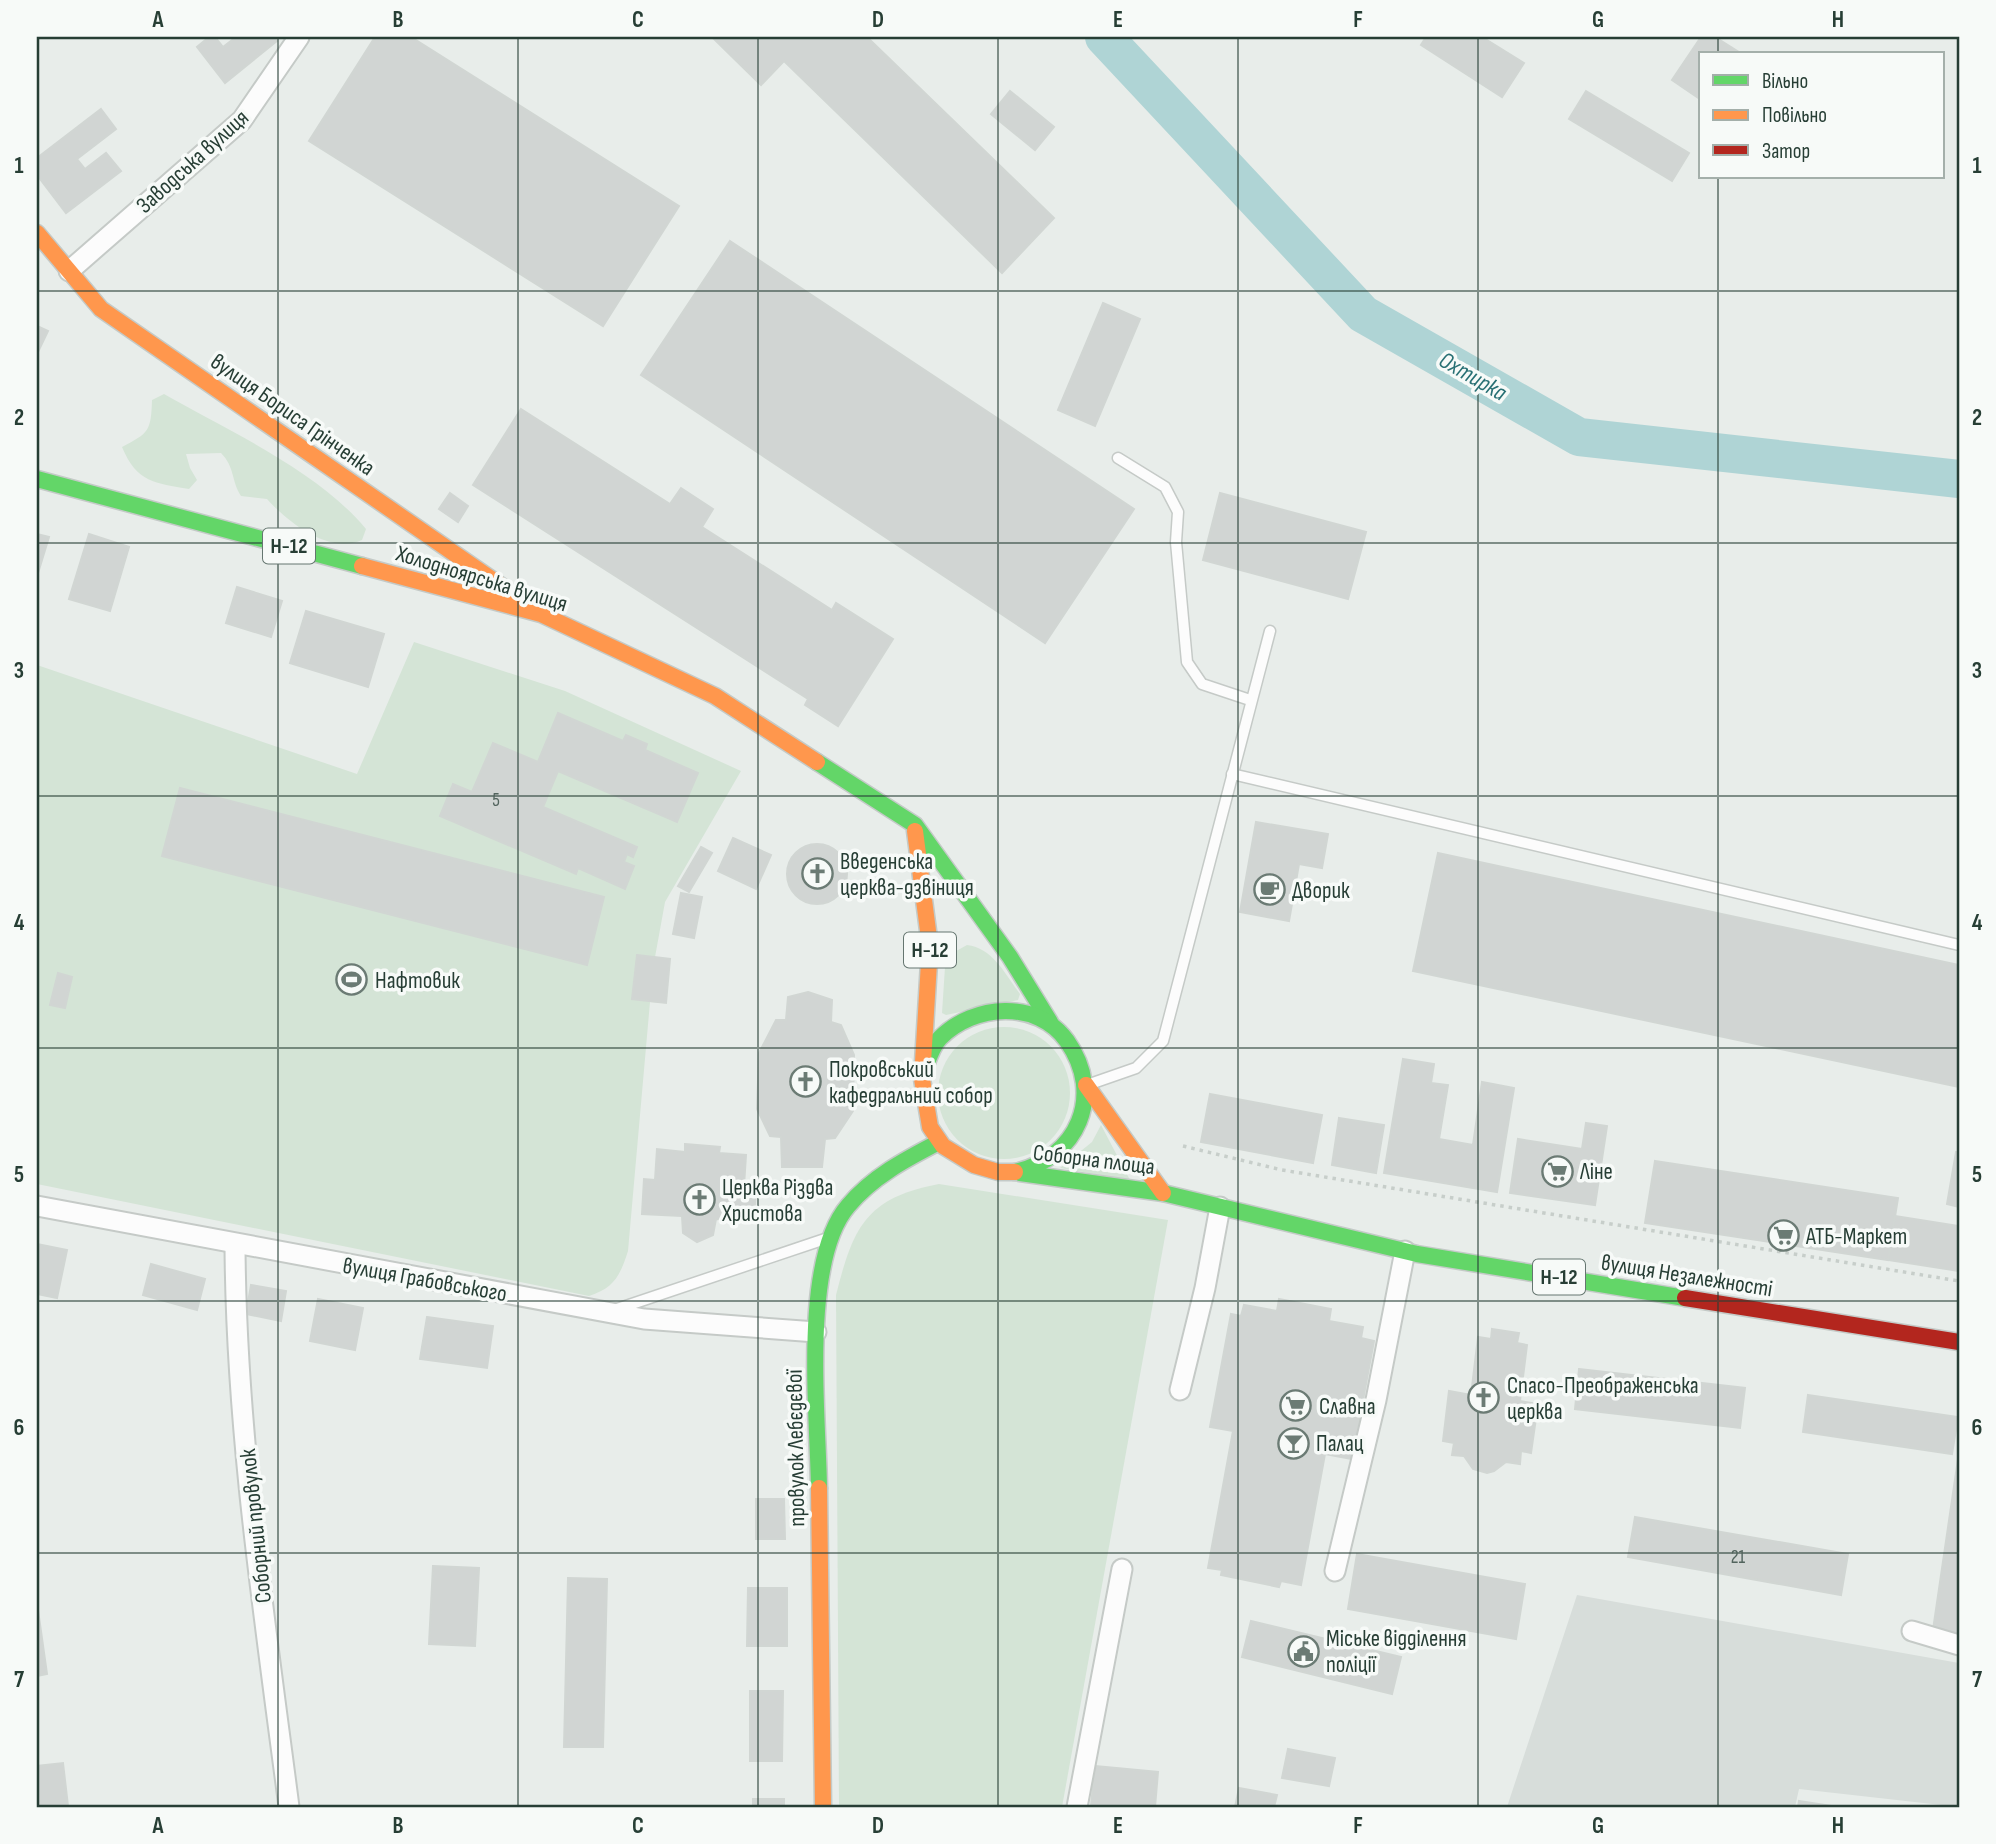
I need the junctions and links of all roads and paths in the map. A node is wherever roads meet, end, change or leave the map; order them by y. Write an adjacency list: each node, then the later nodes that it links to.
1 (299, 37): 3 (street, Заводська вулиця)
2 (37, 233): 3 (main road, вулиця Бориса Грінченка)
3 (69, 271): 6 (main road, вулиця Бориса Грінченка)
4 (1118, 458): 8 (lane)
5 (37, 479): 6 (main road, Холодноярська вулиця / Н-12)
6 (541, 614): 10 (main road, Холодноярська вулиця / Н-12)
7 (1270, 631): 8 (lane)
8 (1250, 701): 9 (lane)
9 (1232, 774): 11 (lane); 14 (lane)
10 (915, 825): 12 (main road, Соборна площа / Н-12); 13 (main road, Соборна площа / Н-12)
11 (1959, 945)
12 (1050, 1022): 13 (main road, Соборна площа / Н-12); 14 (main road, Соборна площа / Н-12)
13 (922, 1076): 15 (main road, Соборна площа / Н-12)
14 (1086, 1086): 17 (main road, Соборна площа / Н-12); 18 (main road, Соборна площа / Н-12)
15 (939, 1142): 17 (main road, Соборна площа / Н-12); 21 (main road, провулок Лебєдєвої)
16 (1183, 1146): 24 (path)
17 (1020, 1173): 18 (main road, Соборна площа / Н-12)
18 (1163, 1193): 20 (main road, вулиця Незалежності / Н-12)
19 (37, 1206): 22 (street, вулиця Грабовського)
20 (1220, 1207): 23 (main road, вулиця Незалежності / Н-12); 28 (street)
21 (829, 1237): 25 (lane); 26 (main road, провулок Лебєдєвої)
22 (235, 1245): 25 (street, вулиця Грабовського); 33 (street, Соборний провулок)
23 (1405, 1251): 27 (main road, вулиця Незалежності / Н-12); 30 (street)
24 (1959, 1281)
25 (607, 1312): 26 (street, вулиця Грабовського)
26 (816, 1332): 34 (main road, провулок Лебєдєвої)
27 (1959, 1342)
28 (1180, 1390)
29 (1122, 1569): 35 (street)
30 (1335, 1571)
31 (1912, 1631): 32 (street)
32 (1959, 1645)
33 (289, 1807)
34 (823, 1807)
35 (1077, 1807)

